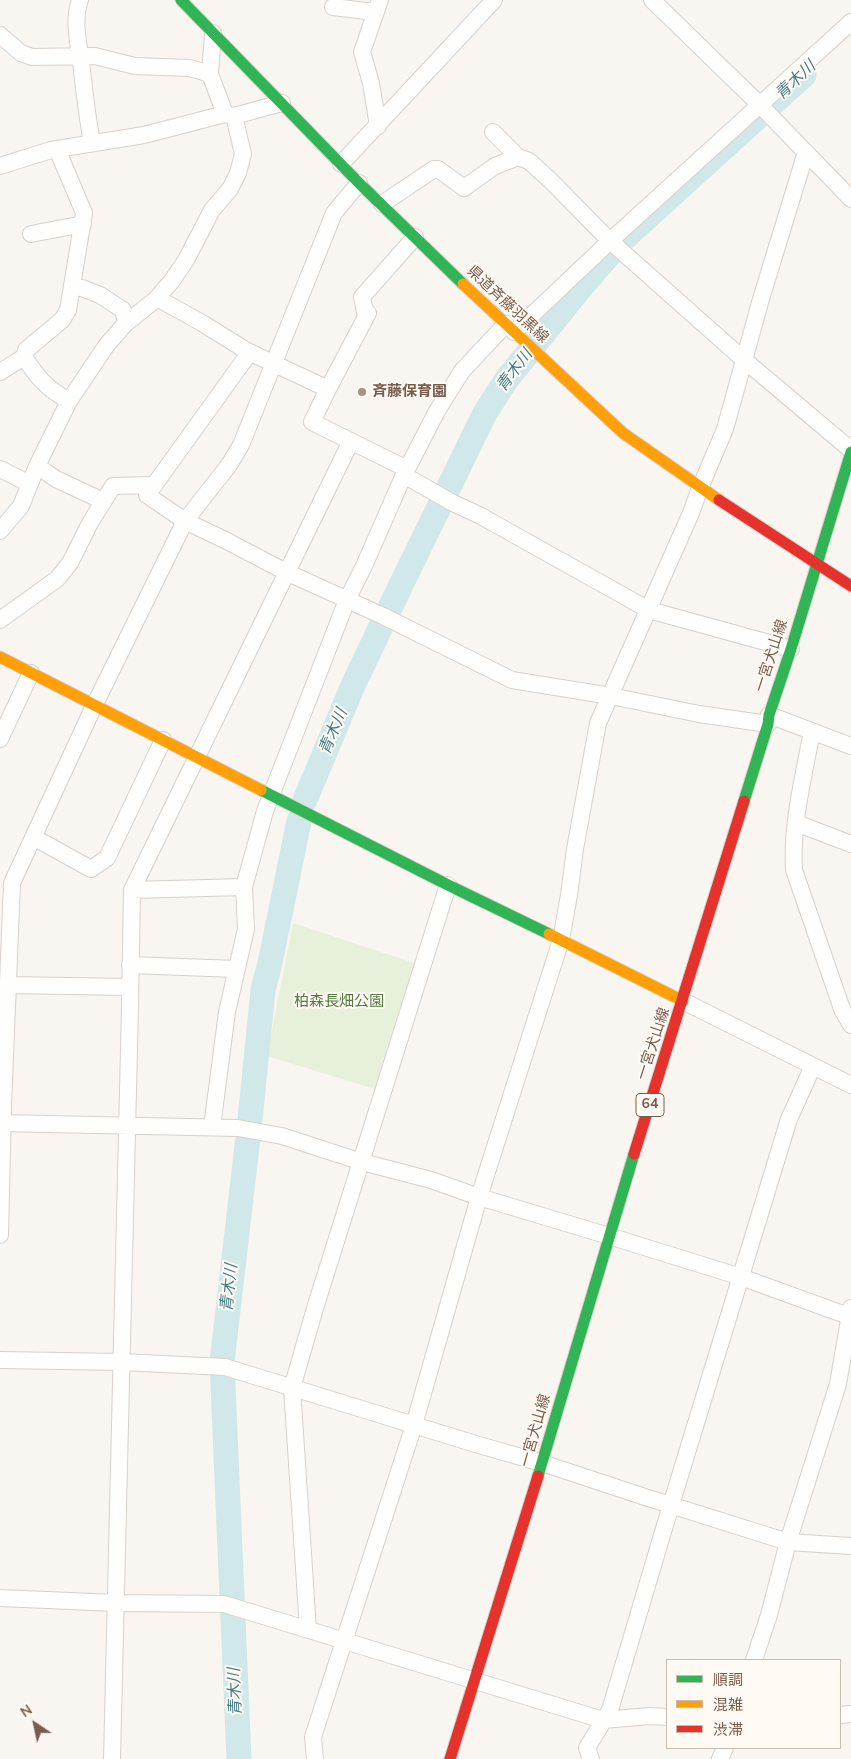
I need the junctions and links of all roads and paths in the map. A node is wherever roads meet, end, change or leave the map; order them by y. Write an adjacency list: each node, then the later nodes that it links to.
1 (80, 0): 10 (street)
2 (181, 0): 8 (main road, 県道斉藤羽黒線)
3 (494, 0): 15 (street)
4 (652, 0): 13 (street)
5 (377, 6): 6 (street); 15 (street)
6 (333, 7)
7 (851, 22): 13 (street)
8 (213, 33): 11 (street); 12 (main road, 県道斉藤羽黒線)
9 (0, 35): 10 (street)
10 (80, 56): 11 (street); 17 (street)
11 (210, 74): 14 (street)
12 (282, 103): 14 (street); 21 (main road, 県道斉藤羽黒線)
13 (759, 104): 19 (street); 29 (street)
14 (230, 115): 17 (street); 31 (street)
15 (378, 126): 21 (street)
16 (493, 132): 20 (street)
17 (92, 143): 18 (street)
18 (57, 149): 22 (street); 26 (street)
19 (806, 152): 24 (street); 36 (street)
20 (518, 157): 25 (street); 29 (street)
21 (341, 164): 23 (main road, 県道斉藤羽黒線)
22 (0, 166)
23 (359, 183): 25 (main road, 県道斉藤羽黒線); 37 (street)
24 (851, 199)
25 (382, 204): 28 (main road, 県道斉藤羽黒線)
26 (82, 224): 27 (street); 30 (street)
27 (31, 234)
28 (415, 237): 33 (main road, 県道斉藤羽黒線); 39 (street)
29 (610, 241): 33 (street); 36 (street)
30 (73, 287): 32 (street); 35 (street)
31 (157, 298): 32 (street); 34 (street)
32 (126, 323): 40 (street)
33 (510, 328): 45 (street); 48 (main road, 県道斉藤羽黒線)
34 (250, 352): 37 (street); 47 (street)
35 (24, 357): 38 (street); 40 (street)
36 (744, 359): 42 (street); 48 (street)
37 (274, 363): 39 (street); 50 (street)
38 (0, 372)
39 (328, 389): 41 (street)
40 (69, 401): 43 (street)
41 (351, 440): 45 (street); 53 (street)
42 (851, 451): 52 (main road, 一宮犬山線 / 64)
43 (37, 466): 46 (street); 49 (street)
44 (0, 469): 46 (street)
45 (405, 473): 55 (street); 56 (street)
46 (30, 484): 51 (street)
47 (153, 485): 49 (street); 50 (street)
48 (700, 488): 52 (main road, 県道斉藤羽黒線); 56 (street)
49 (103, 501): 57 (street)
50 (185, 521): 53 (street); 62 (street)
51 (0, 531)
52 (817, 564): 54 (main road, 県道斉藤羽黒線); 58 (main road, 一宮犬山線 / 64)
53 (286, 572): 55 (street); 68 (street)
54 (851, 586)
55 (347, 600): 61 (street); 69 (street)
56 (649, 610): 58 (street); 61 (street)
57 (0, 620)
58 (791, 649): 63 (main road, 一宮犬山線 / 64)
59 (0, 657): 60 (main road)
60 (31, 673): 62 (main road); 65 (street)
61 (611, 696): 63 (street); 77 (street)
62 (94, 706): 66 (main road); 71 (street)
63 (768, 719): 64 (street); 82 (main road, 一宮犬山線 / 64)
64 (812, 731): 67 (street); 70 (street)
65 (0, 739)
66 (163, 740): 68 (main road); 71 (street)
67 (851, 746)
68 (195, 757): 69 (main road); 76 (street)
69 (271, 795): 74 (main road); 75 (street)
70 (796, 823): 72 (street); 83 (street)
71 (33, 837): 73 (street)
72 (851, 844)
73 (6, 883): 80 (street)
74 (448, 885): 77 (main road); 89 (street)
75 (244, 888): 76 (street); 79 (street)
76 (132, 890): 78 (street)
77 (561, 940): 82 (main road); 90 (street)
78 (130, 966): 79 (street); 81 (street)
79 (238, 969): 88 (street)
80 (7, 985): 81 (street); 86 (street)
81 (130, 987): 87 (street)
82 (683, 1001): 84 (street); 92 (main road, 一宮犬山線 / 64)
83 (851, 1025)
84 (813, 1066): 85 (street); 93 (street)
85 (851, 1085)
86 (1, 1123): 87 (street); 91 (street)
87 (127, 1124): 88 (street); 96 (street)
88 (212, 1127): 89 (street)
89 (362, 1162): 90 (street); 97 (street)
90 (479, 1198): 92 (street); 98 (street)
91 (0, 1235)
92 (609, 1236): 93 (street); 99 (main road, 一宮犬山線 / 64)
93 (741, 1277): 94 (street); 100 (street)
94 (851, 1314): 101 (street)
95 (0, 1360): 96 (street)
96 (121, 1362): 97 (street); 104 (street)
97 (292, 1388): 98 (street); 105 (street)
98 (414, 1425): 99 (street); 106 (street)
99 (542, 1463): 100 (street); 108 (main road, 一宮犬山線 / 64)
100 (671, 1505): 101 (street); 110 (street)
101 (788, 1542): 102 (street); 107 (street)
102 (851, 1546)
103 (0, 1598): 104 (street)
104 (116, 1603): 105 (street); 111 (street)
105 (308, 1629): 106 (street)
106 (344, 1640): 108 (street); 112 (street)
107 (754, 1659)
108 (475, 1681): 110 (street); 113 (main road, 一宮犬山線 / 64)
109 (666, 1717): 110 (street)
110 (603, 1720): 114 (street)
111 (112, 1759)
112 (315, 1759)
113 (450, 1759)
114 (592, 1759)

